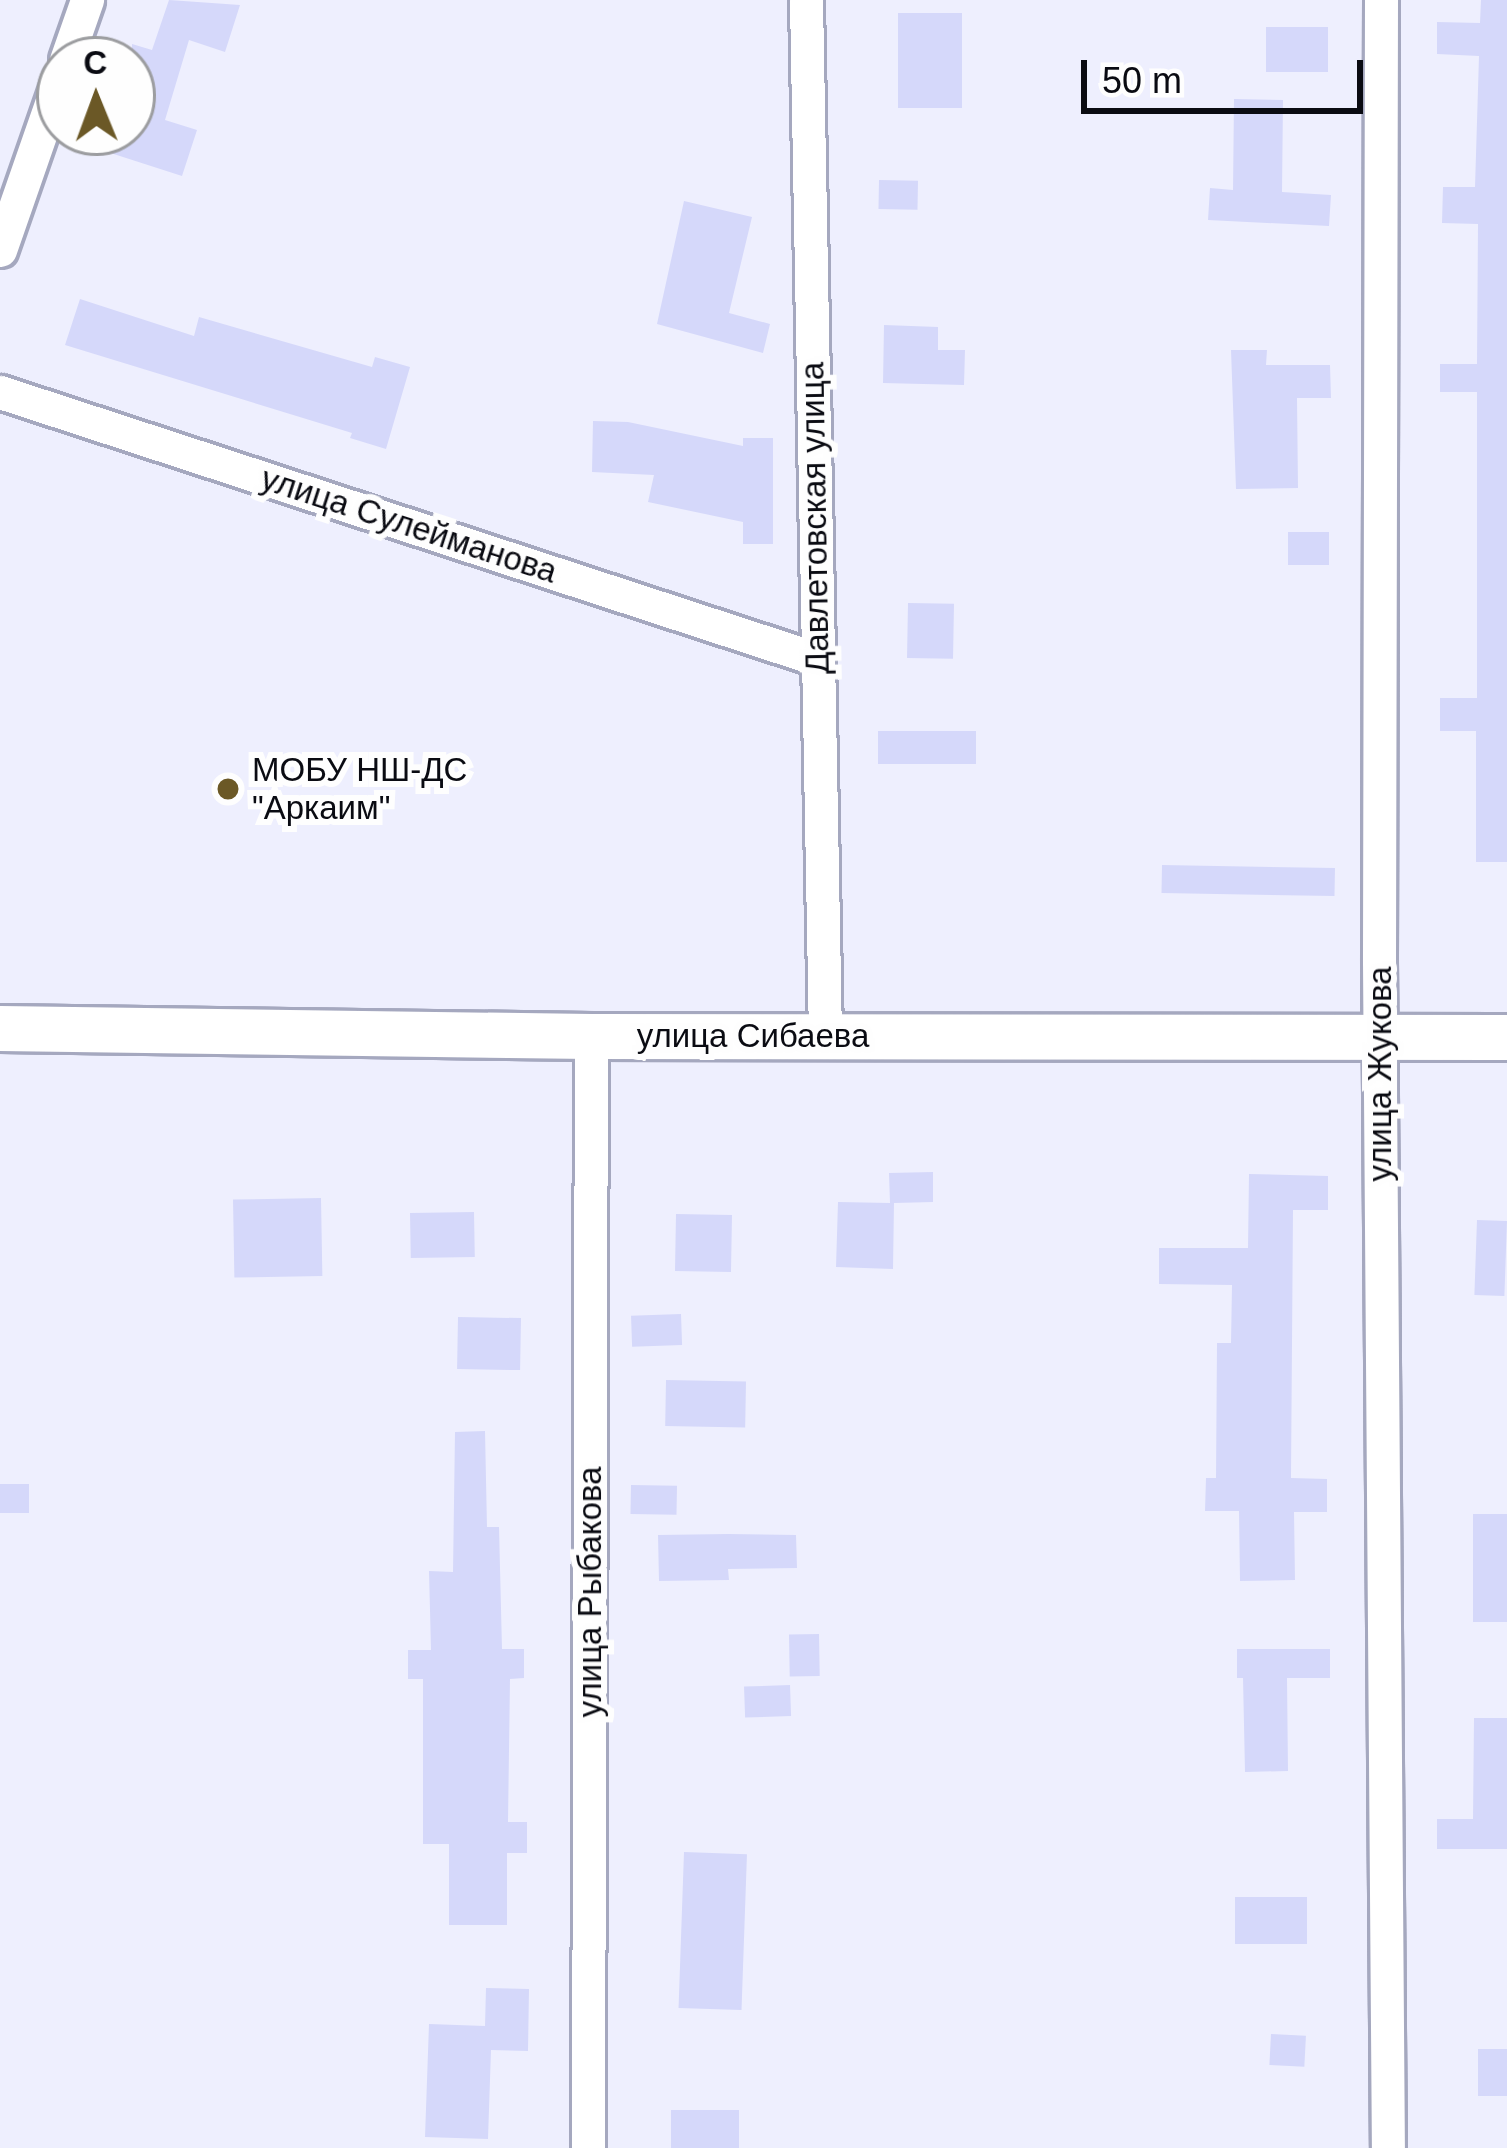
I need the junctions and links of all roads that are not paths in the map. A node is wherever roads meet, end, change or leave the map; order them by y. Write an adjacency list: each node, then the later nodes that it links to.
1 (87, 0): 4 (street)
2 (806, 0): 8 (street, Давлетовская улица)
3 (1381, 0): 12 (street, улица Жукова)
4 (74, 36)
5 (36, 147): 6 (street)
6 (0, 250)
7 (0, 392): 8 (street, улица Сулейманова)
8 (817, 658): 11 (street, Давлетовская улица)
9 (0, 1028): 10 (main road, улица Сибаева)
10 (591, 1036): 11 (main road, улица Сибаева); 14 (street, улица Рыбакова)
11 (825, 1036): 12 (main road, улица Сибаева)
12 (1380, 1036): 13 (main road, улица Сибаева); 15 (street, улица Жукова)
13 (1507, 1037)
14 (589, 2148)
15 (1388, 2148)

